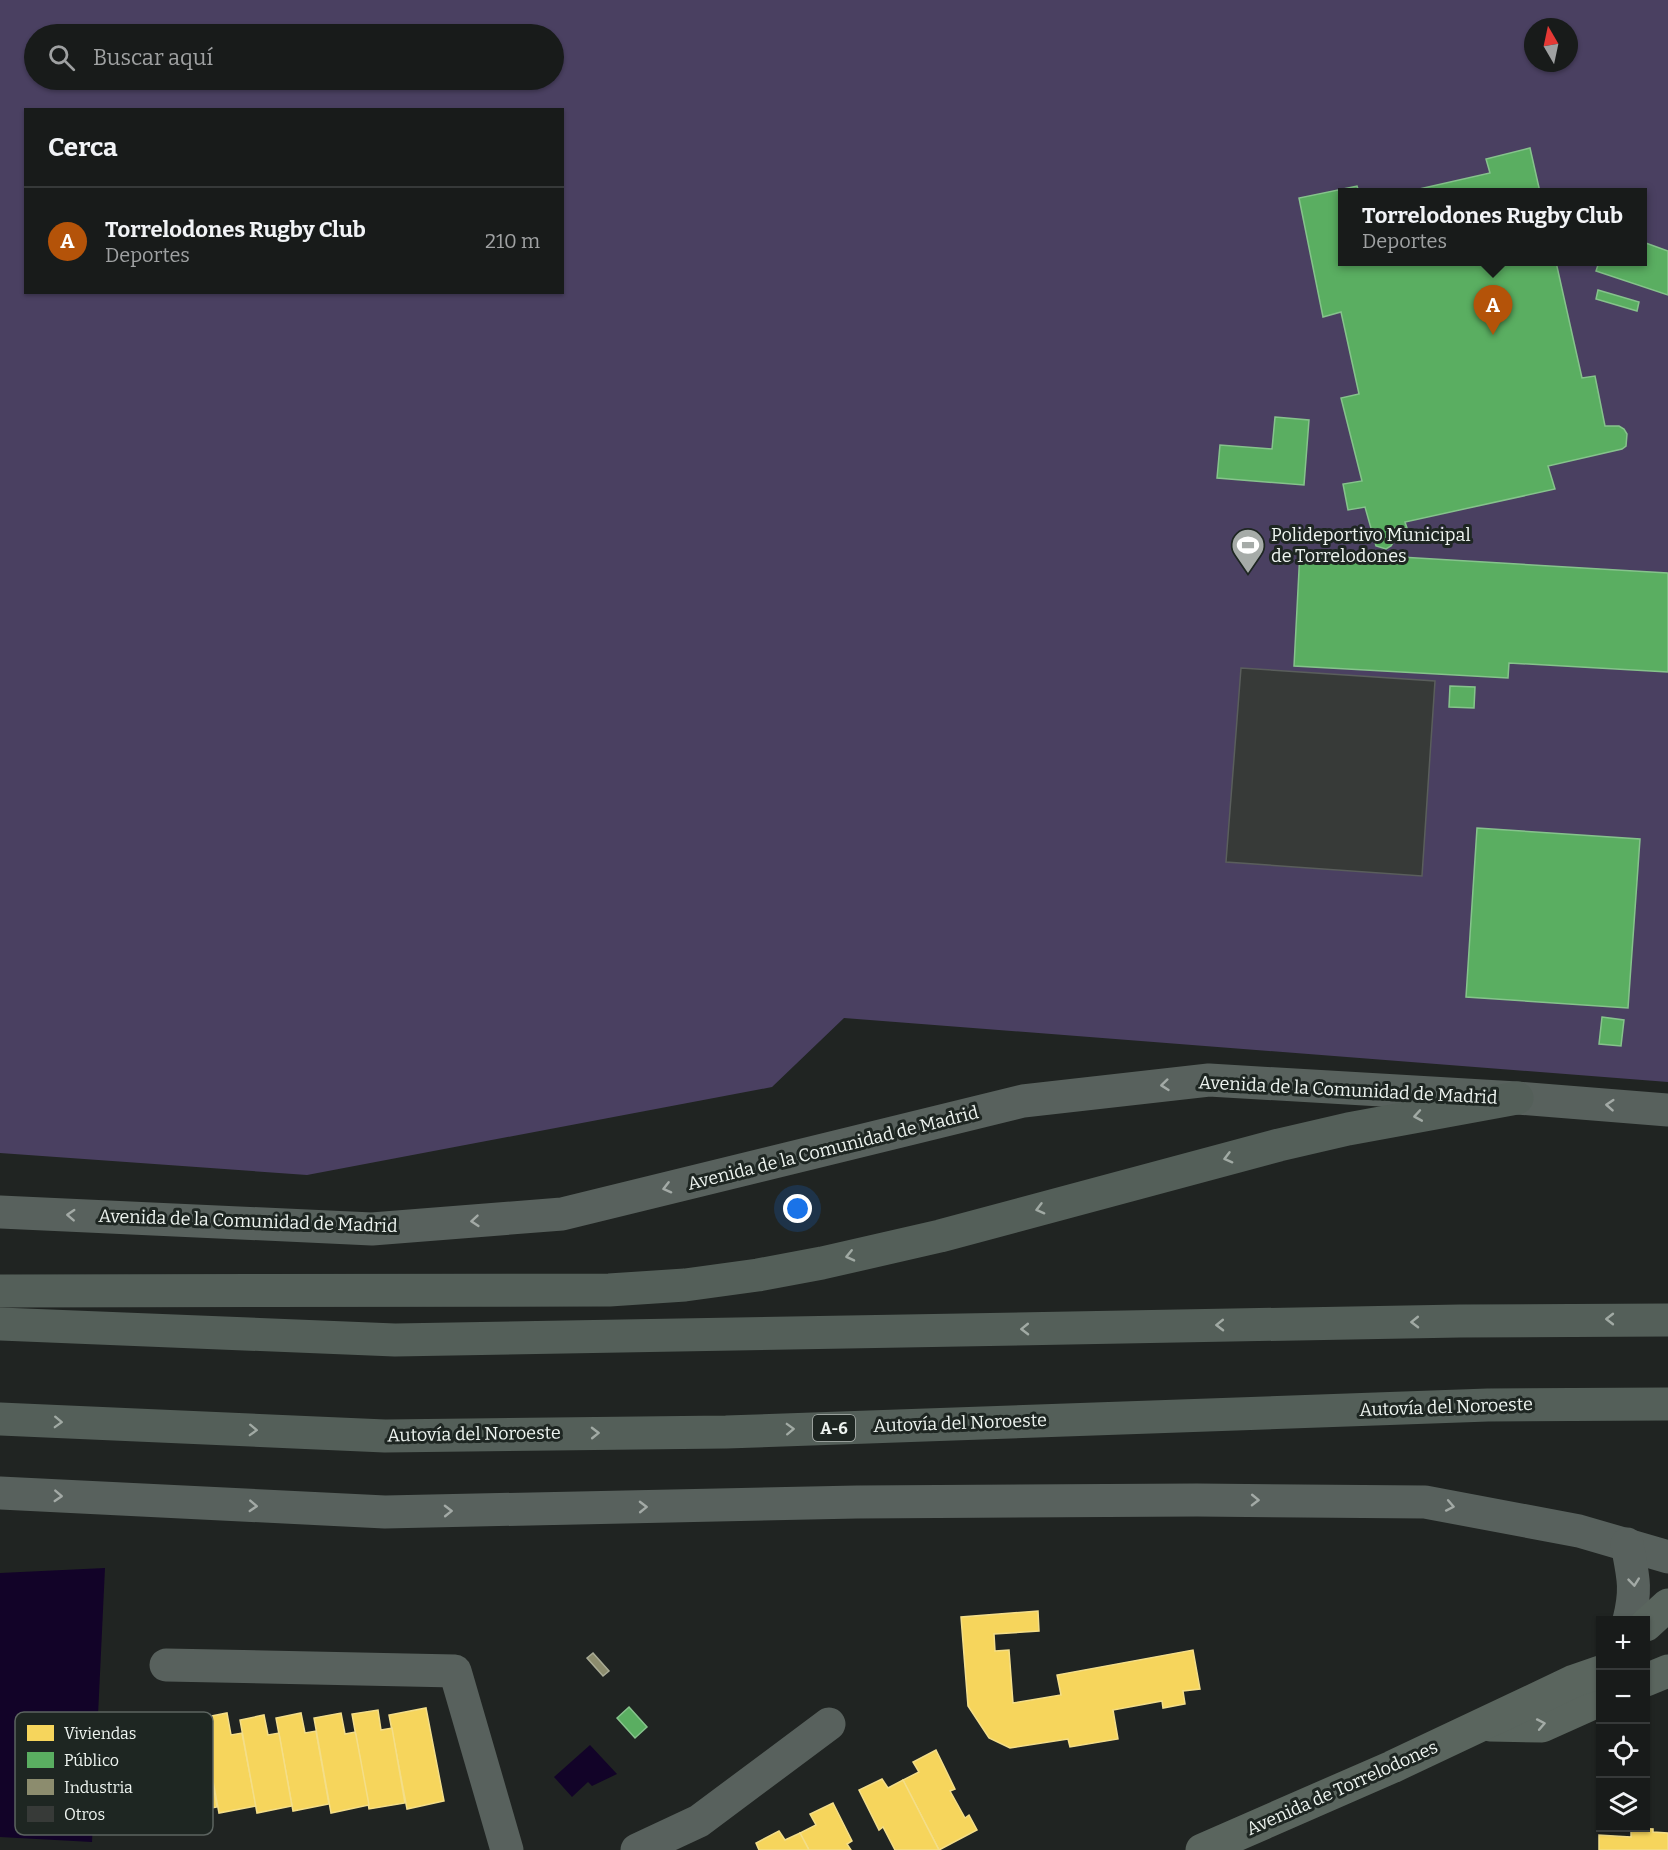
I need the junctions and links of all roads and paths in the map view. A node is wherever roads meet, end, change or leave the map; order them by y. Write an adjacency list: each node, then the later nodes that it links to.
1 (1517, 1098): 2 (street, Avenida de la Comunidad de Madrid, one-way to 1); 3 (street, Avenida de la Comunidad de Madrid, one-way to 3); 4 (highway, one-way to 4)
2 (1668, 1110)
3 (0, 1212)
4 (0, 1291)
5 (1668, 1320): 6 (highway, one-way to 6)
6 (0, 1324)
7 (1668, 1404): 8 (highway, Autovía del Noroeste / A-6, one-way to 7)
8 (0, 1419)
9 (0, 1493): 10 (street, one-way to 10)
10 (1627, 1544): 11 (street); 13 (street, one-way to 13)
11 (1668, 1557)
12 (1668, 1605): 14 (main road)
13 (1630, 1616)
14 (1650, 1621)
15 (1668, 1647): 16 (main road)
16 (1650, 1654)
17 (166, 1665): 24 (street)
18 (1668, 1671): 20 (main road)
19 (1587, 1677): 23 (main road, Avenida de Torrelodones)
20 (1650, 1678)
21 (1596, 1702): 23 (main road, Avenida de Torrelodones, one-way to 21)
22 (829, 1724): 25 (street)
23 (1483, 1724): 26 (main road, Avenida de Torrelodones)
24 (507, 1850)
25 (637, 1850)
26 (1202, 1850)

